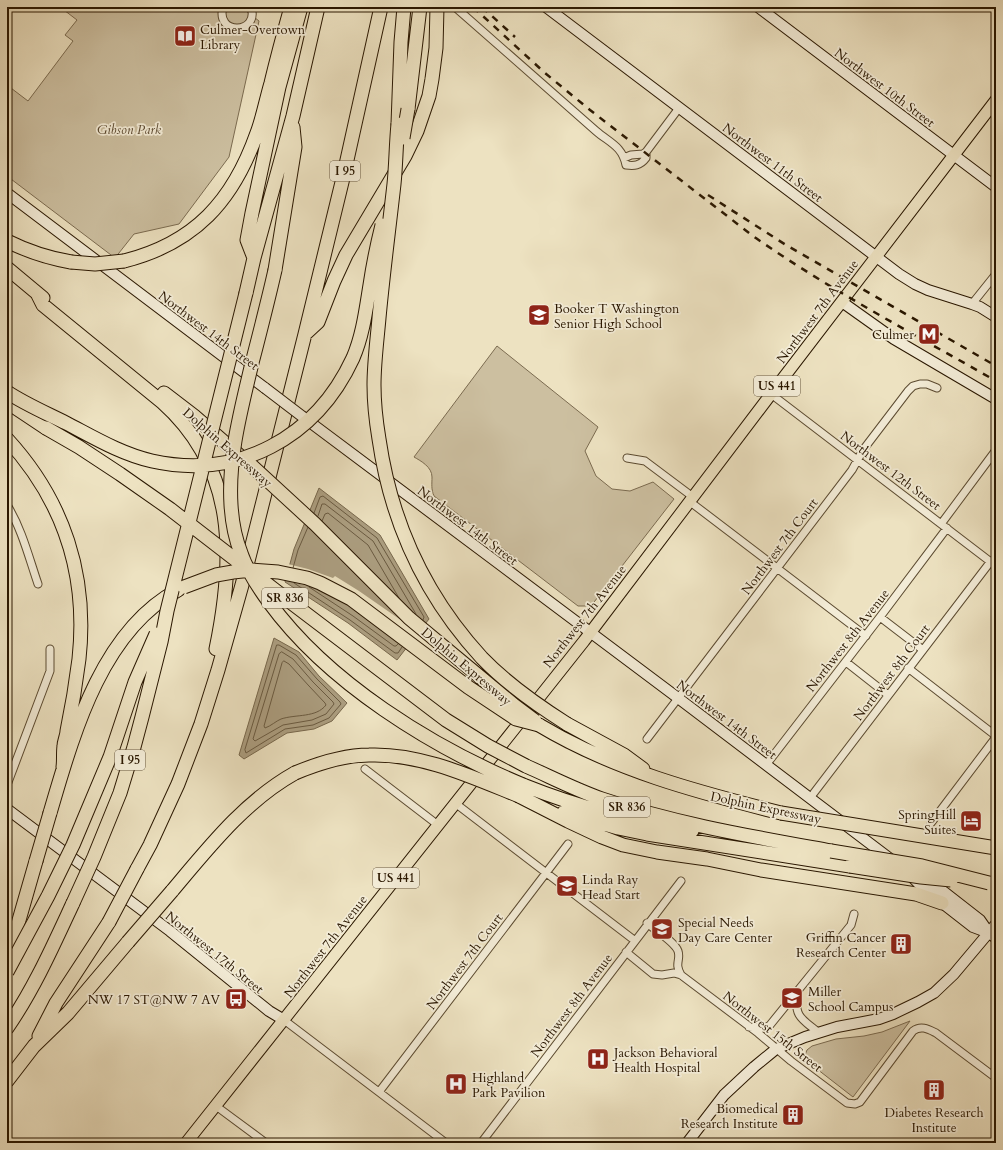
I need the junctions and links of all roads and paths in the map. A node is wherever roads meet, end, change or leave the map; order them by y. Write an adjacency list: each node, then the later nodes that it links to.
1 (223, 7): 2 (street)
2 (251, 7)
3 (290, 7): 22 (highway, bridge)
4 (301, 7): 24 (highway)
5 (318, 7): 15 (highway, I 95)
6 (381, 7): 31 (highway, I 95)
7 (420, 7): 19 (highway, bridge)
8 (437, 7): 31 (highway)
9 (455, 7): 18 (street)
10 (546, 7): 14 (street, Northwest 11th Street)
11 (758, 7): 17 (street, Northwest 10th Street)
12 (404, 10): 19 (highway, bridge)
13 (996, 100): 17 (main road, Northwest 7th Avenue / US 441)
14 (680, 108): 16 (street); 23 (street, Northwest 11th Street)
15 (293, 116): 24 (highway, I 95); 66 (highway, bridge)
16 (646, 152): 18 (street); 18 (street)
17 (954, 156): 20 (street, Northwest 10th Street); 23 (main road, Northwest 7th Avenue / US 441)
18 (625, 162)
19 (394, 188): 33 (highway, bridge); 64 (highway, bridge)
20 (996, 188)
21 (7, 193): 49 (street, Northwest 14th Street, bridge)
22 (7, 241)
23 (876, 257): 28 (main road, Northwest 7th Avenue / US 441); 29 (street, Northwest 11th Street)
24 (253, 261): 47 (highway, I 95, bridge)
25 (7, 268): 27 (highway)
26 (996, 274): 29 (street)
27 (37, 293): 55 (highway); 58 (highway, Dolphin Expressway, bridge)
28 (842, 302): 34 (main road, Northwest 7th Avenue / US 441); 35 (street)
29 (972, 304): 30 (street, Northwest 11th Street)
30 (996, 317)
31 (305, 334): 55 (highway, I 95)
32 (937, 388): 40 (street, Northwest 7th Court)
33 (7, 392)
34 (770, 394): 40 (street, Northwest 12th Street); 41 (main road, Northwest 7th Avenue / US 441)
35 (996, 399)
36 (7, 402): 72 (highway, SR 836, bridge)
37 (7, 439): 62 (highway)
38 (996, 450): 43 (street, Northwest 8th Avenue)
39 (627, 458): 41 (street)
40 (858, 460): 43 (street, Northwest 12th Street); 45 (street, Northwest 7th Court)
41 (691, 499): 45 (street); 49 (main road, Northwest 7th Avenue / US 441)
42 (7, 505): 46 (street)
43 (944, 526): 44 (street, Northwest 12th Street); 48 (street, Northwest 8th Avenue)
44 (993, 564): 52 (street, Northwest 8th Court)
45 (777, 568): 50 (street); 57 (street, Northwest 7th Court)
46 (38, 584)
47 (167, 611): 87 (highway, bridge); 92 (highway, I 95, bridge)
48 (880, 617): 50 (street, Northwest 8th Avenue); 52 (street)
49 (590, 632): 57 (street, Northwest 14th Street); 68 (main road, Northwest 7th Avenue / US 441)
50 (866, 636): 53 (street, Northwest 8th Avenue)
51 (50, 649): 65 (street)
52 (923, 650): 54 (street, Northwest 8th Court)
53 (846, 662): 56 (street); 61 (street, Northwest 8th Avenue)
54 (908, 668): 56 (street, Northwest 8th Court); 59 (street)
55 (218, 670): 94 (highway, I 95, bridge)
56 (888, 695): 67 (street, Northwest 8th Court)
57 (678, 698): 60 (street, Northwest 7th Court); 61 (street, Northwest 14th Street)
58 (539, 725): 62 (highway, bridge); 64 (highway, Dolphin Expressway)
59 (996, 736): 70 (street)
60 (647, 739)
61 (766, 765): 67 (street, Northwest 14th Street)
62 (64, 767): 86 (highway, bridge)
63 (365, 769): 71 (street)
64 (650, 776): 74 (highway, Dolphin Expressway, bridge)
65 (7, 785)
66 (521, 790): 72 (highway); 78 (highway, bridge); 79 (highway); 94 (highway, bridge)
67 (810, 798): 76 (street, Northwest 14th Street)
68 (455, 803): 71 (main road, Northwest 7th Avenue / US 441); 75 (street)
69 (7, 809): 90 (street, Northwest 17th Street)
70 (930, 824)
71 (438, 825): 90 (main road, Northwest 7th Avenue / US 441)
72 (733, 833): 78 (highway, SR 836, bridge)
73 (568, 844): 75 (street, Northwest 7th Court)
74 (996, 848)
75 (546, 873): 84 (street); 98 (street, Northwest 7th Court)
76 (914, 877): 79 (street, Northwest 14th Street); 83 (street, Northwest 14th Street)
77 (680, 881): 81 (street, Northwest 8th Avenue)
78 (992, 884)
79 (942, 903): 83 (street, Northwest 14th Street)
80 (854, 914): 89 (street)
81 (647, 924): 84 (street, Northwest 8th Avenue); 88 (street)
82 (996, 924): 83 (street)
83 (993, 935): 93 (street)
84 (634, 940): 85 (street, Northwest 8th Avenue)
85 (626, 952): 88 (street); 103 (street, Northwest 8th Avenue)
86 (7, 962)
87 (7, 972)
88 (681, 975): 91 (street, Northwest 15th Street)
89 (797, 993): 91 (street); 93 (street)
90 (284, 1020): 98 (street, Northwest 17th Street); 99 (main road, Northwest 7th Avenue / US 441)
91 (749, 1026): 95 (street, Northwest 15th Street)
92 (7, 1028)
93 (819, 1033): 95 (street)
94 (34, 1046): 97 (highway, I 95)
95 (776, 1049): 96 (street, Northwest 15th Street); 104 (street)
96 (996, 1078)
97 (7, 1081)
98 (379, 1092): 102 (street, Northwest 17th Street)
99 (216, 1106): 100 (main road, Northwest 7th Avenue / US 441); 101 (street)
100 (186, 1143)
101 (266, 1143)
102 (446, 1143)
103 (481, 1143)
104 (687, 1143)

